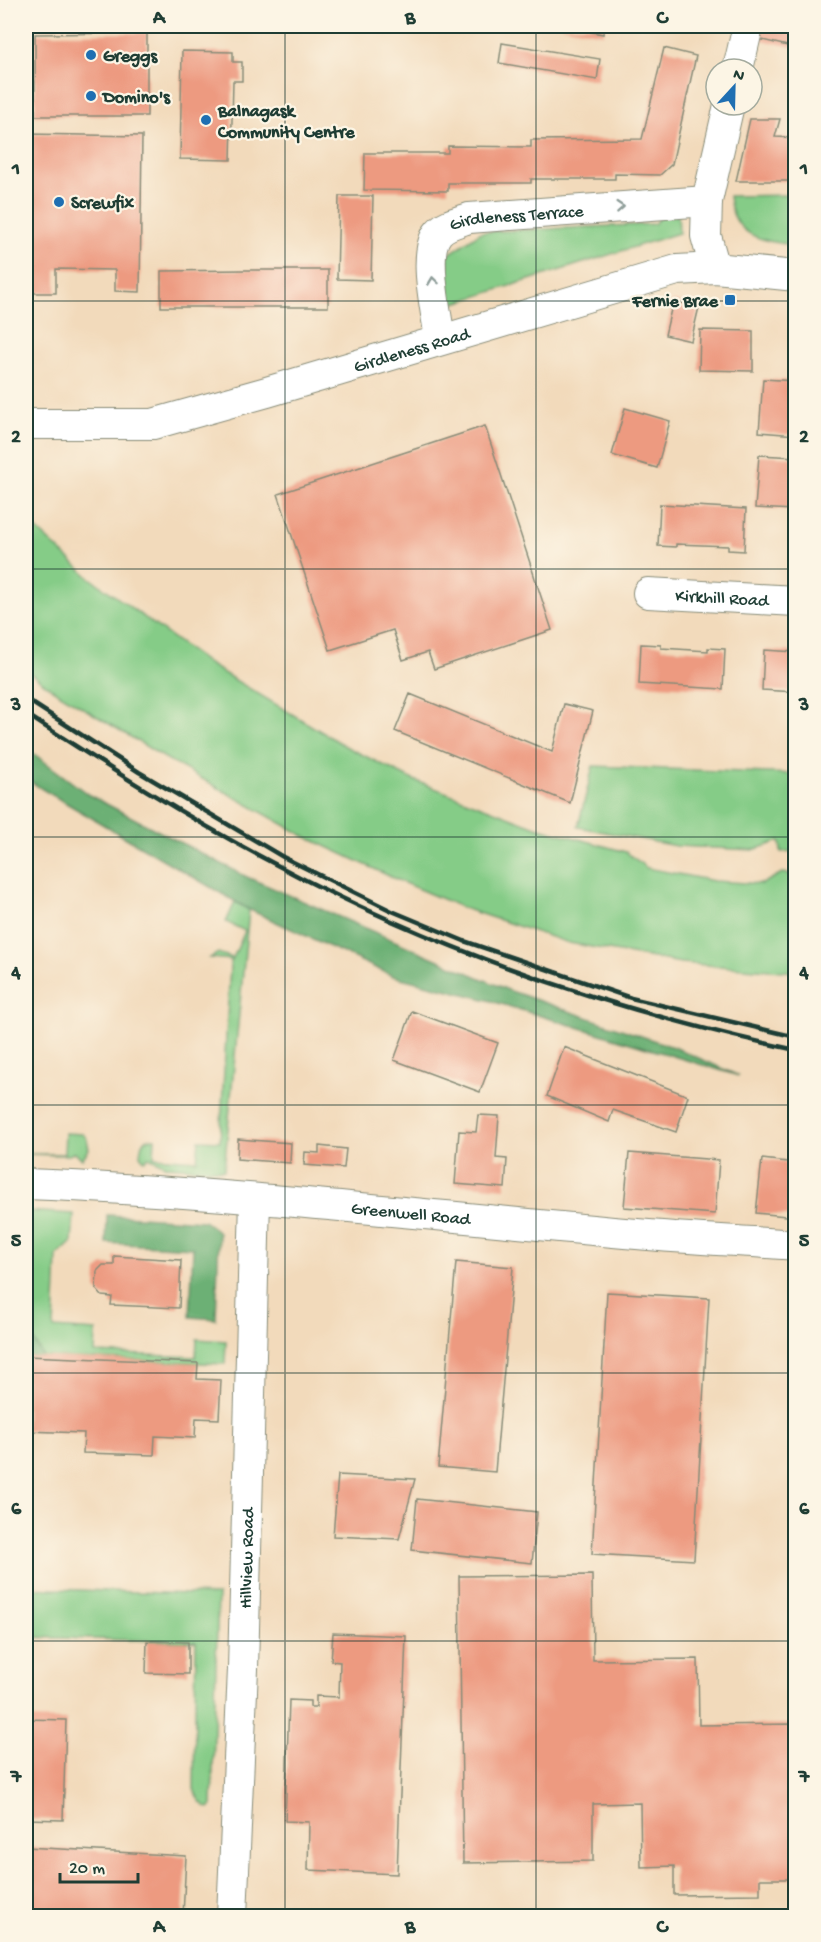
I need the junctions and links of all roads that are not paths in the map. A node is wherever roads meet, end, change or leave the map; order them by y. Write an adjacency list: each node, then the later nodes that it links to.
1 (748, 26): 2 (street)
2 (741, 57)
3 (726, 117): 4 (street)
4 (707, 201): 5 (street); 7 (street, Girdleness Terrace, one-way to 4)
5 (715, 268): 6 (street, Girdleness Road); 7 (street, Girdleness Road)
6 (795, 276)
7 (440, 339): 8 (street, Girdleness Road)
8 (26, 424)
9 (648, 593): 10 (street, Kirkhill Road)
10 (795, 601)
11 (26, 1184): 12 (street, Greenwell Road)
12 (255, 1198): 13 (street, Greenwell Road); 14 (street, Hillview Road)
13 (795, 1245)
14 (232, 1917)

